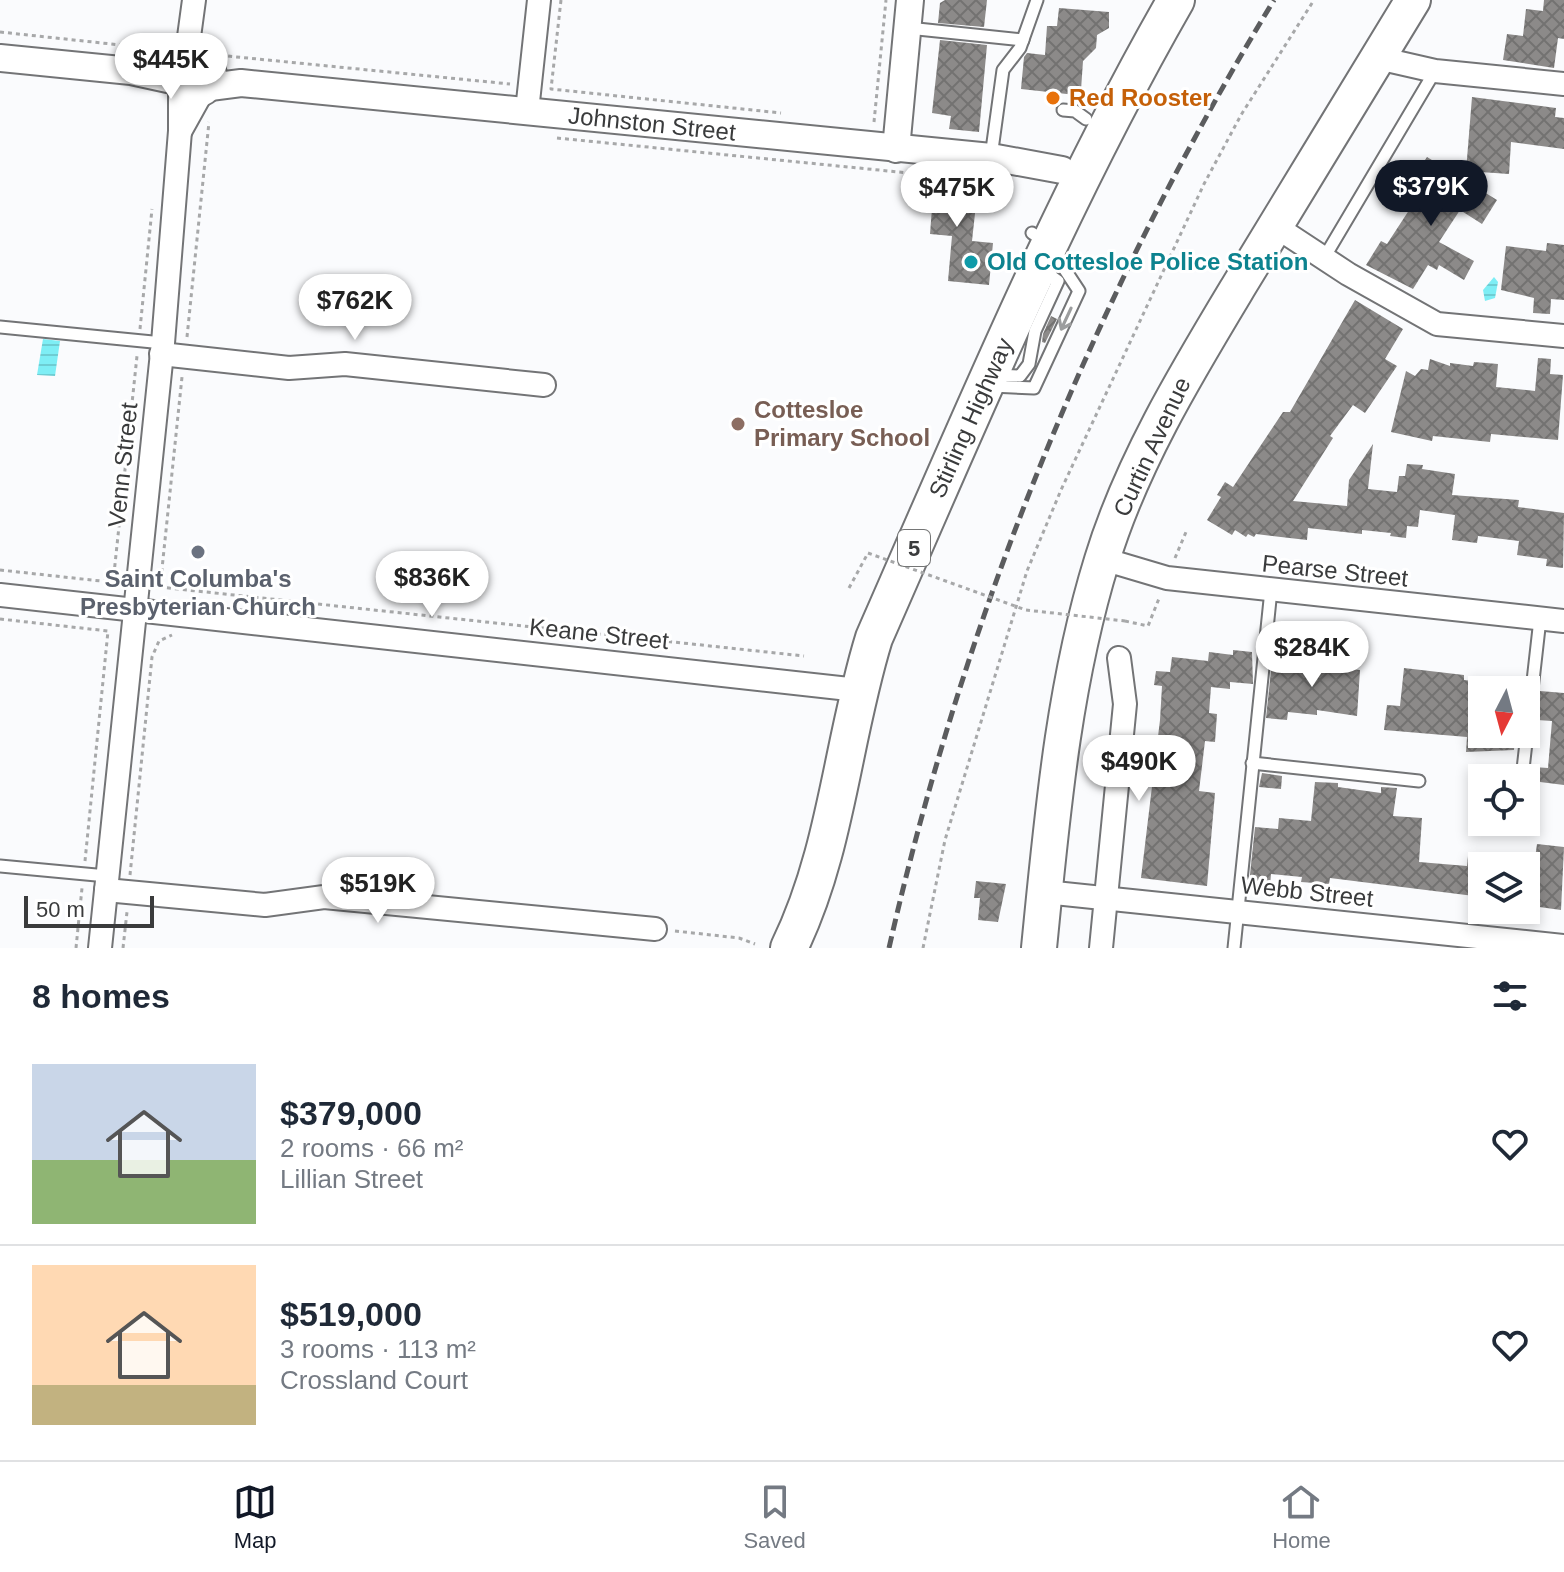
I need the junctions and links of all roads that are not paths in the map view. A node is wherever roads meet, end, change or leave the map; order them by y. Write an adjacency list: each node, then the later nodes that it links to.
1 (194, 0): 12 (street)
2 (539, 0): 15 (street)
3 (910, 0): 8 (street)
4 (1037, 0): 9 (lane)
5 (1152, 0): 18 (highway, Stirling Highway / 5)
6 (1176, 0): 20 (highway, Stirling Highway / 5)
7 (1413, 0): 11 (main road, Curtin Avenue)
8 (908, 28): 9 (lane); 16 (street)
9 (1023, 40): 17 (lane)
10 (0, 58): 12 (street, Johnston Street)
11 (1378, 58): 13 (street); 19 (main road, Curtin Avenue)
12 (194, 70): 15 (street, Johnston Street); 24 (street, Venn Street)
13 (1435, 71): 14 (street); 21 (lane)
14 (1564, 84)
15 (527, 111): 16 (street, Johnston Street)
16 (896, 149): 17 (street, Johnston Street)
17 (991, 157): 18 (street, Johnston Street)
18 (1062, 170): 20 (highway, Stirling Highway / 5)
19 (1275, 226): 21 (street); 27 (main road, Curtin Avenue)
20 (1039, 248): 25 (highway, Stirling Highway / 5); 25 (lane); 25 (lane, one-way to 25)
21 (1324, 258): 23 (street)
22 (0, 327): 24 (lane)
23 (1564, 336)
24 (162, 348): 26 (street); 30 (street, Venn Street)
25 (983, 377): 34 (highway, Stirling Highway / 5)
26 (544, 385)
27 (1103, 559): 28 (street, Pearse Street); 40 (main road, Curtin Avenue)
28 (1271, 590): 31 (street, Pearse Street); 35 (lane)
29 (0, 595): 30 (street, Keane Street)
30 (134, 608): 34 (street, Keane Street); 39 (street, Venn Street)
31 (1540, 619): 32 (street, Pearse Street); 36 (lane)
32 (1564, 621)
33 (1119, 658): 41 (street)
34 (848, 689): 46 (highway, Stirling Highway / 5)
35 (1252, 763): 37 (lane); 42 (lane)
36 (1524, 764)
37 (1419, 781)
38 (0, 866): 39 (lane)
39 (107, 883): 43 (street); 47 (street, Venn Street)
40 (1045, 892): 41 (street, Webb Street); 48 (main road, Curtin Avenue)
41 (1106, 899): 42 (street, Webb Street); 49 (street)
42 (1238, 911): 44 (street, Webb Street); 50 (lane)
43 (655, 929)
44 (1505, 944): 45 (street, Webb Street)
45 (1564, 946)
46 (770, 947)
47 (100, 948)
48 (1039, 948)
49 (1101, 948)
50 (1234, 948)

